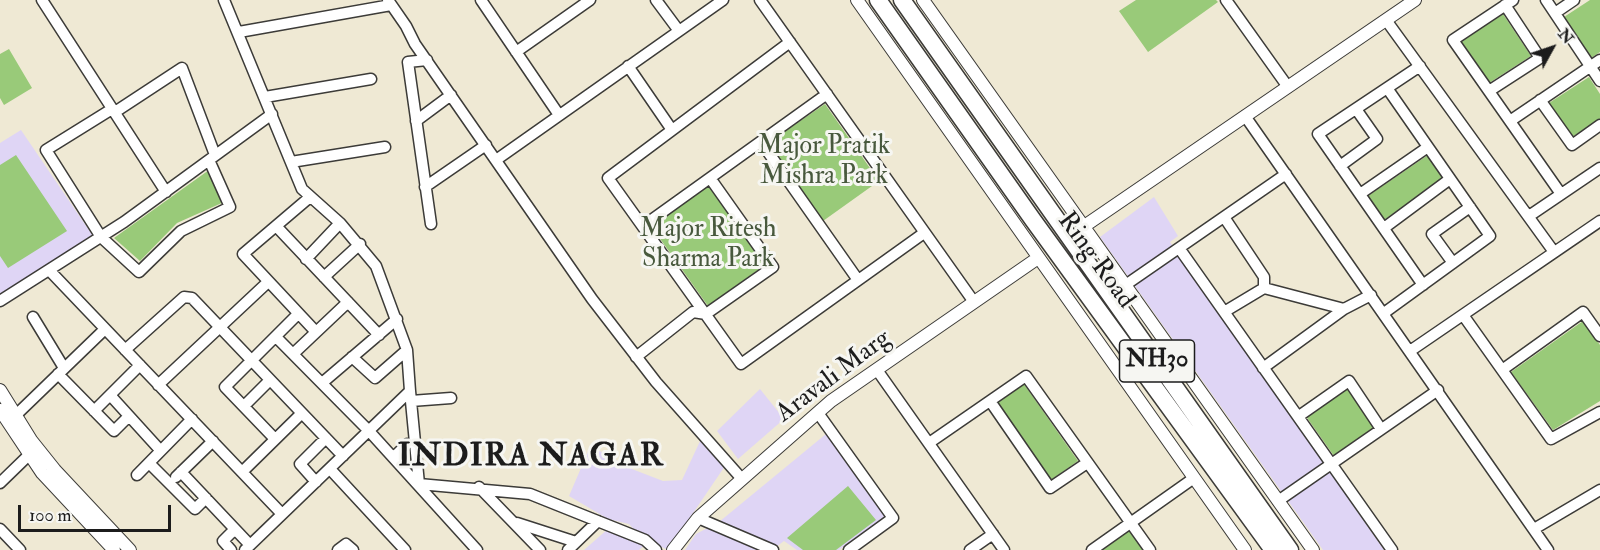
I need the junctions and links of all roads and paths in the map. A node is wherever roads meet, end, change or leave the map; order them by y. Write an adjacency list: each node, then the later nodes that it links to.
1 (42, 0): 39 (street)
2 (224, 0): 21 (street)
3 (590, 0): 23 (street)
4 (656, 0): 20 (street)
5 (723, 0): 20 (street)
6 (760, 0): 22 (street)
7 (856, 0): 79 (street)
8 (878, 0): 195 (highway, Ring Road / NH30)
9 (902, 0): 196 (highway, Ring Road / NH30)
10 (923, 0): 72 (street)
11 (1226, 0): 31 (street)
12 (1415, 0): 19 (street)
13 (1546, 0): 18 (street)
14 (1574, 0): 18 (street)
15 (483, 1): 23 (street)
16 (1509, 2): 33 (street); 33 (street)
17 (390, 3): 21 (street); 24 (street)
18 (1555, 13): 28 (street)
19 (1386, 20): 27 (street); 31 (street)
20 (679, 31): 26 (street)
21 (239, 32): 36 (street)
22 (790, 42): 34 (street); 46 (street)
23 (516, 52): 41 (street)
24 (427, 60): 35 (street); 44 (street)
25 (1600, 60): 28 (street)
26 (628, 66): 41 (street); 46 (street)
27 (1420, 66): 32 (street); 65 (street)
28 (1590, 66): 30 (street); 37 (street)
29 (371, 79): 36 (street)
30 (1600, 81)
31 (1288, 87): 42 (street)
32 (1387, 88): 38 (street); 50 (street)
33 (1489, 91): 43 (street)
34 (827, 94): 47 (street); 74 (street)
35 (451, 95): 44 (street); 48 (street)
36 (264, 97): 40 (street)
37 (1540, 100): 43 (street); 45 (street)
38 (1356, 109): 54 (street); 54 (street)
39 (114, 111): 51 (street); 60 (street); 75 (street)
40 (272, 114): 51 (street); 53 (street)
41 (559, 115): 52 (street)
42 (1245, 116): 56 (street); 72 (street)
43 (1510, 121): 62 (street)
44 (416, 122): 59 (street)
45 (1600, 124)
46 (672, 130): 71 (street)
47 (761, 141): 57 (street); 84 (street)
48 (486, 145): 52 (street); 59 (street)
49 (385, 147): 53 (street)
50 (1428, 147): 58 (street); 61 (street)
51 (212, 157): 60 (street); 75 (street)
52 (496, 160): 112 (street)
53 (291, 162): 63 (street)
54 (1340, 166): 61 (street)
55 (1600, 168): 62 (street)
56 (1286, 174): 66 (street); 89 (street)
57 (710, 178): 71 (street); 97 (street)
58 (1450, 179): 64 (street); 73 (street)
59 (425, 186): 69 (street)
60 (166, 192): 75 (street)
61 (1360, 194): 73 (street)
62 (1562, 194): 65 (street)
63 (310, 197): 68 (street); 70 (street)
64 (1470, 207): 81 (street); 81 (street)
65 (1528, 216): 78 (street)
66 (1224, 217): 77 (street); 88 (street)
67 (1600, 221): 78 (street)
68 (340, 223): 76 (street); 80 (street)
69 (430, 224)
70 (276, 226): 80 (street); 85 (street)
71 (643, 226): 97 (street)
72 (1083, 228): 87 (street)
73 (1384, 228): 86 (street)
74 (924, 233): 84 (street); 92 (street)
75 (101, 237): 82 (street)
76 (360, 244): 83 (street); 100 (street)
77 (1179, 248): 87 (street); 94 (street)
78 (1554, 252): 98 (street)
79 (1038, 258): 92 (street, Aravali Marg); 156 (street)
80 (306, 259): 83 (street)
81 (1453, 263): 86 (street)
82 (49, 270): 90 (street); 102 (street)
83 (324, 277): 91 (street)
84 (858, 280): 97 (street)
85 (268, 282): 96 (street); 101 (street)
86 (1423, 285): 95 (street)
87 (1124, 286): 165 (street)
88 (1264, 288): 93 (street); 94 (street)
89 (1371, 295): 93 (street); 95 (street)
90 (0, 301)
91 (348, 302): 103 (street); 104 (street)
92 (974, 302): 116 (street, Aravali Marg)
93 (1344, 309): 115 (street)
94 (1224, 312): 115 (street)
95 (1384, 313): 109 (street)
96 (298, 314): 103 (street); 106 (street)
97 (706, 315): 112 (street)
98 (1463, 315): 109 (street); 117 (street)
99 (33, 317): 118 (street)
100 (397, 319): 104 (street); 108 (street)
101 (219, 328): 107 (street); 113 (street); 121 (street)
102 (105, 329): 107 (street); 118 (street)
103 (316, 332): 110 (street)
104 (379, 334): 111 (street)
105 (1600, 336): 117 (street)
106 (276, 337): 110 (street); 113 (street)
107 (125, 350): 114 (street)
108 (407, 350): 111 (street); 125 (street)
109 (1410, 351): 123 (street)
110 (292, 354): 120 (street)
111 (352, 357): 120 (street)
112 (636, 357): 157 (street)
113 (251, 362): 119 (street); 128 (street)
114 (140, 365): 121 (street); 124 (street)
115 (1263, 368): 136 (street)
116 (877, 370): 133 (street, Aravali Marg); 143 (street)
117 (1502, 370): 131 (street)
118 (61, 371): 130 (street); 134 (street)
119 (269, 381): 128 (street); 132 (street)
120 (322, 383): 139 (street)
121 (159, 385): 137 (street)
122 (0, 390): 134 (street)
123 (1437, 390): 138 (street); 173 (street)
124 (110, 395): 130 (street); 135 (street)
125 (410, 396): 126 (street); 139 (street); 161 (street)
126 (451, 398)
127 (990, 401): 143 (street); 149 (street); 149 (street)
128 (244, 406): 141 (street)
129 (0, 410): 146 (street)
130 (94, 411): 135 (street)
131 (1600, 412)
132 (302, 413): 140 (street); 141 (street)
133 (818, 413): 157 (street, Aravali Marg); 189 (street)
134 (15, 415): 146 (street)
135 (129, 416): 145 (street)
136 (1299, 416): 138 (street); 151 (street)
137 (192, 419): 142 (street); 145 (street)
138 (1381, 429): 151 (street)
139 (369, 431): 147 (street); 148 (street)
140 (326, 438): 147 (street); 158 (street)
141 (275, 439): 154 (street)
142 (213, 441): 153 (street); 154 (street)
143 (929, 443): 174 (street)
144 (407, 444): 148 (street)
145 (160, 450): 150 (street)
146 (33, 452): 159 (street); 178 (street); 179 (street)
147 (343, 456): 152 (street)
148 (394, 457): 161 (street)
149 (1087, 462): 170 (street)
150 (149, 463): 155 (street); 160 (street)
151 (1331, 464): 165 (street); 198 (street)
152 (330, 469): 158 (street); 183 (street)
153 (182, 472): 160 (street); 164 (street)
154 (242, 472): 166 (street)
155 (137, 474)
156 (1194, 478): 170 (street); 194 (street)
157 (742, 479): 167 (street, Aravali Marg)
158 (316, 482): 166 (street)
159 (0, 483)
160 (170, 484): 164 (street)
161 (419, 484): 162 (street); 184 (street)
162 (479, 487): 168 (street); 169 (street)
163 (1600, 490): 173 (street)
164 (206, 498): 172 (street)
165 (1278, 501): 197 (street)
166 (282, 514): 176 (street)
167 (698, 518): 187 (street, Aravali Marg); 188 (street)
168 (598, 521): 175 (street); 186 (street)
169 (514, 522): 175 (street); 185 (street)
170 (1131, 524): 192 (street); 193 (street)
171 (0, 529): 177 (street)
172 (235, 529): 176 (street); 180 (street)
173 (1534, 529): 199 (street)
174 (993, 534): 190 (street); 191 (street)
175 (572, 546)
176 (247, 548)
177 (20, 550)
178 (114, 550)
179 (130, 550)
180 (231, 550)
181 (338, 550): 182 (street)
182 (353, 550)
183 (405, 550)
184 (477, 550)
185 (540, 550)
186 (656, 550)
187 (673, 550)
188 (773, 550)
189 (849, 550)
190 (970, 550)
191 (1004, 550)
192 (1092, 550)
193 (1150, 550)
194 (1245, 550)
195 (1273, 550)
196 (1290, 550)
197 (1313, 550)
198 (1392, 550)
199 (1548, 550)

